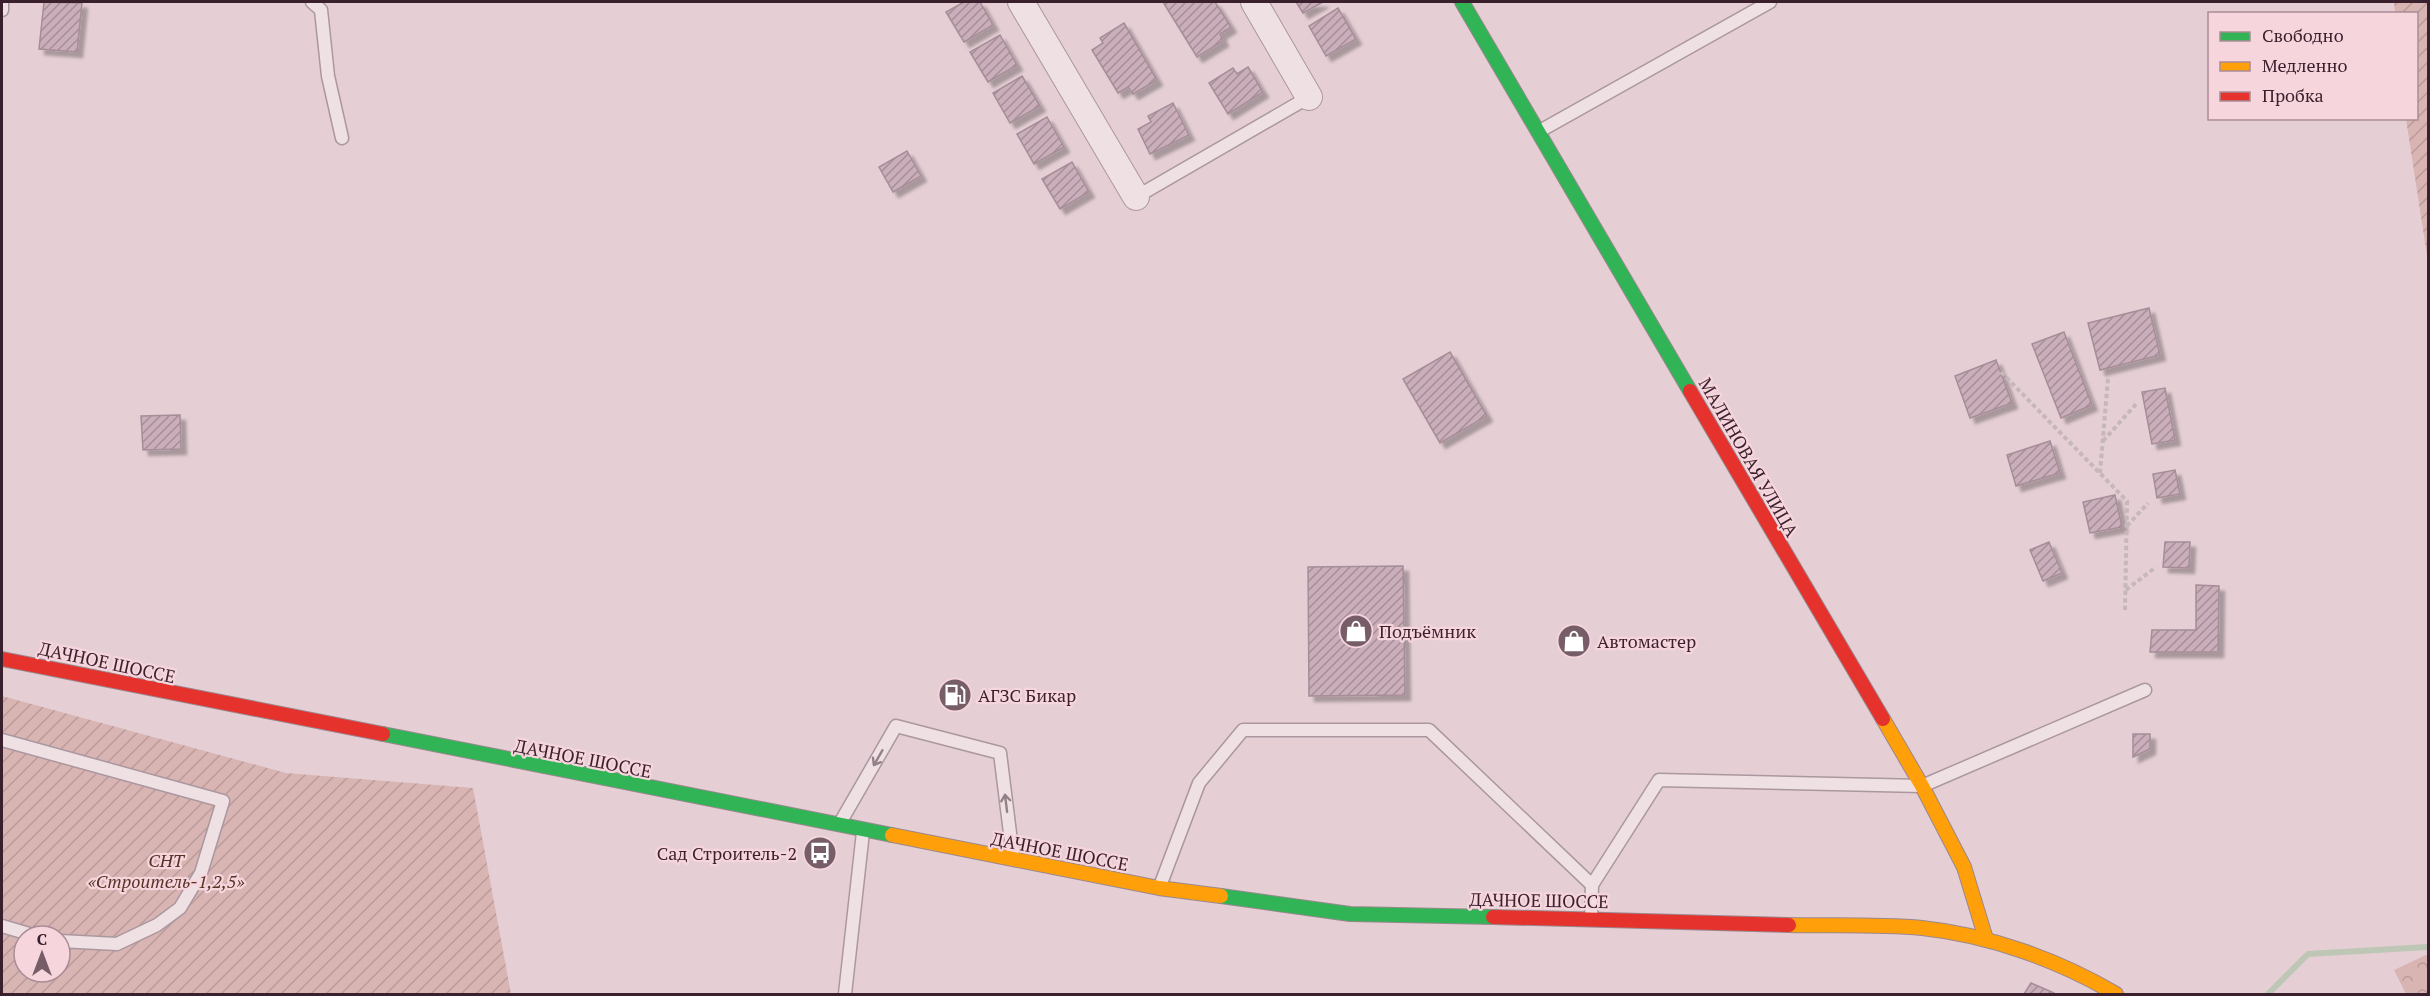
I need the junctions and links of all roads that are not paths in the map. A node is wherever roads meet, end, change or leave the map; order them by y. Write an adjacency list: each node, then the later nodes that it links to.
1 (2, 2): 7 (lane)
2 (312, 2): 10 (lane)
3 (1021, 2): 11 (street)
4 (1254, 2): 8 (street)
5 (1770, 2): 9 (lane)
6 (1467, 3): 9 (main road, МАЛИНОВАЯ УЛИЦА)
7 (2, 10)
8 (1309, 97): 11 (lane)
9 (1538, 132): 15 (main road, МАЛИНОВАЯ УЛИЦА)
10 (342, 138)
11 (1136, 196)
12 (2, 659): 16 (main road, ДАЧНОЕ ШОССЕ)
13 (2145, 690): 15 (lane)
14 (2, 741): 23 (lane)
15 (1922, 786): 19 (lane); 22 (main road, МАЛИНОВАЯ УЛИЦА)
16 (838, 826): 17 (main road, ДАЧНОЕ ШОССЕ); 18 (lane, one-way to 16)
17 (863, 831): 18 (main road, ДАЧНОЕ ШОССЕ); 24 (lane)
18 (1013, 861): 20 (main road, ДАЧНОЕ ШОССЕ)
19 (1592, 885): 20 (lane); 21 (lane)
20 (1160, 888): 21 (main road, ДАЧНОЕ ШОССЕ)
21 (1591, 919): 22 (main road, ДАЧНОЕ ШОССЕ)
22 (1986, 939): 25 (main road, ДАЧНОЕ ШОССЕ)
23 (72, 942)
24 (845, 994)
25 (2116, 994)

